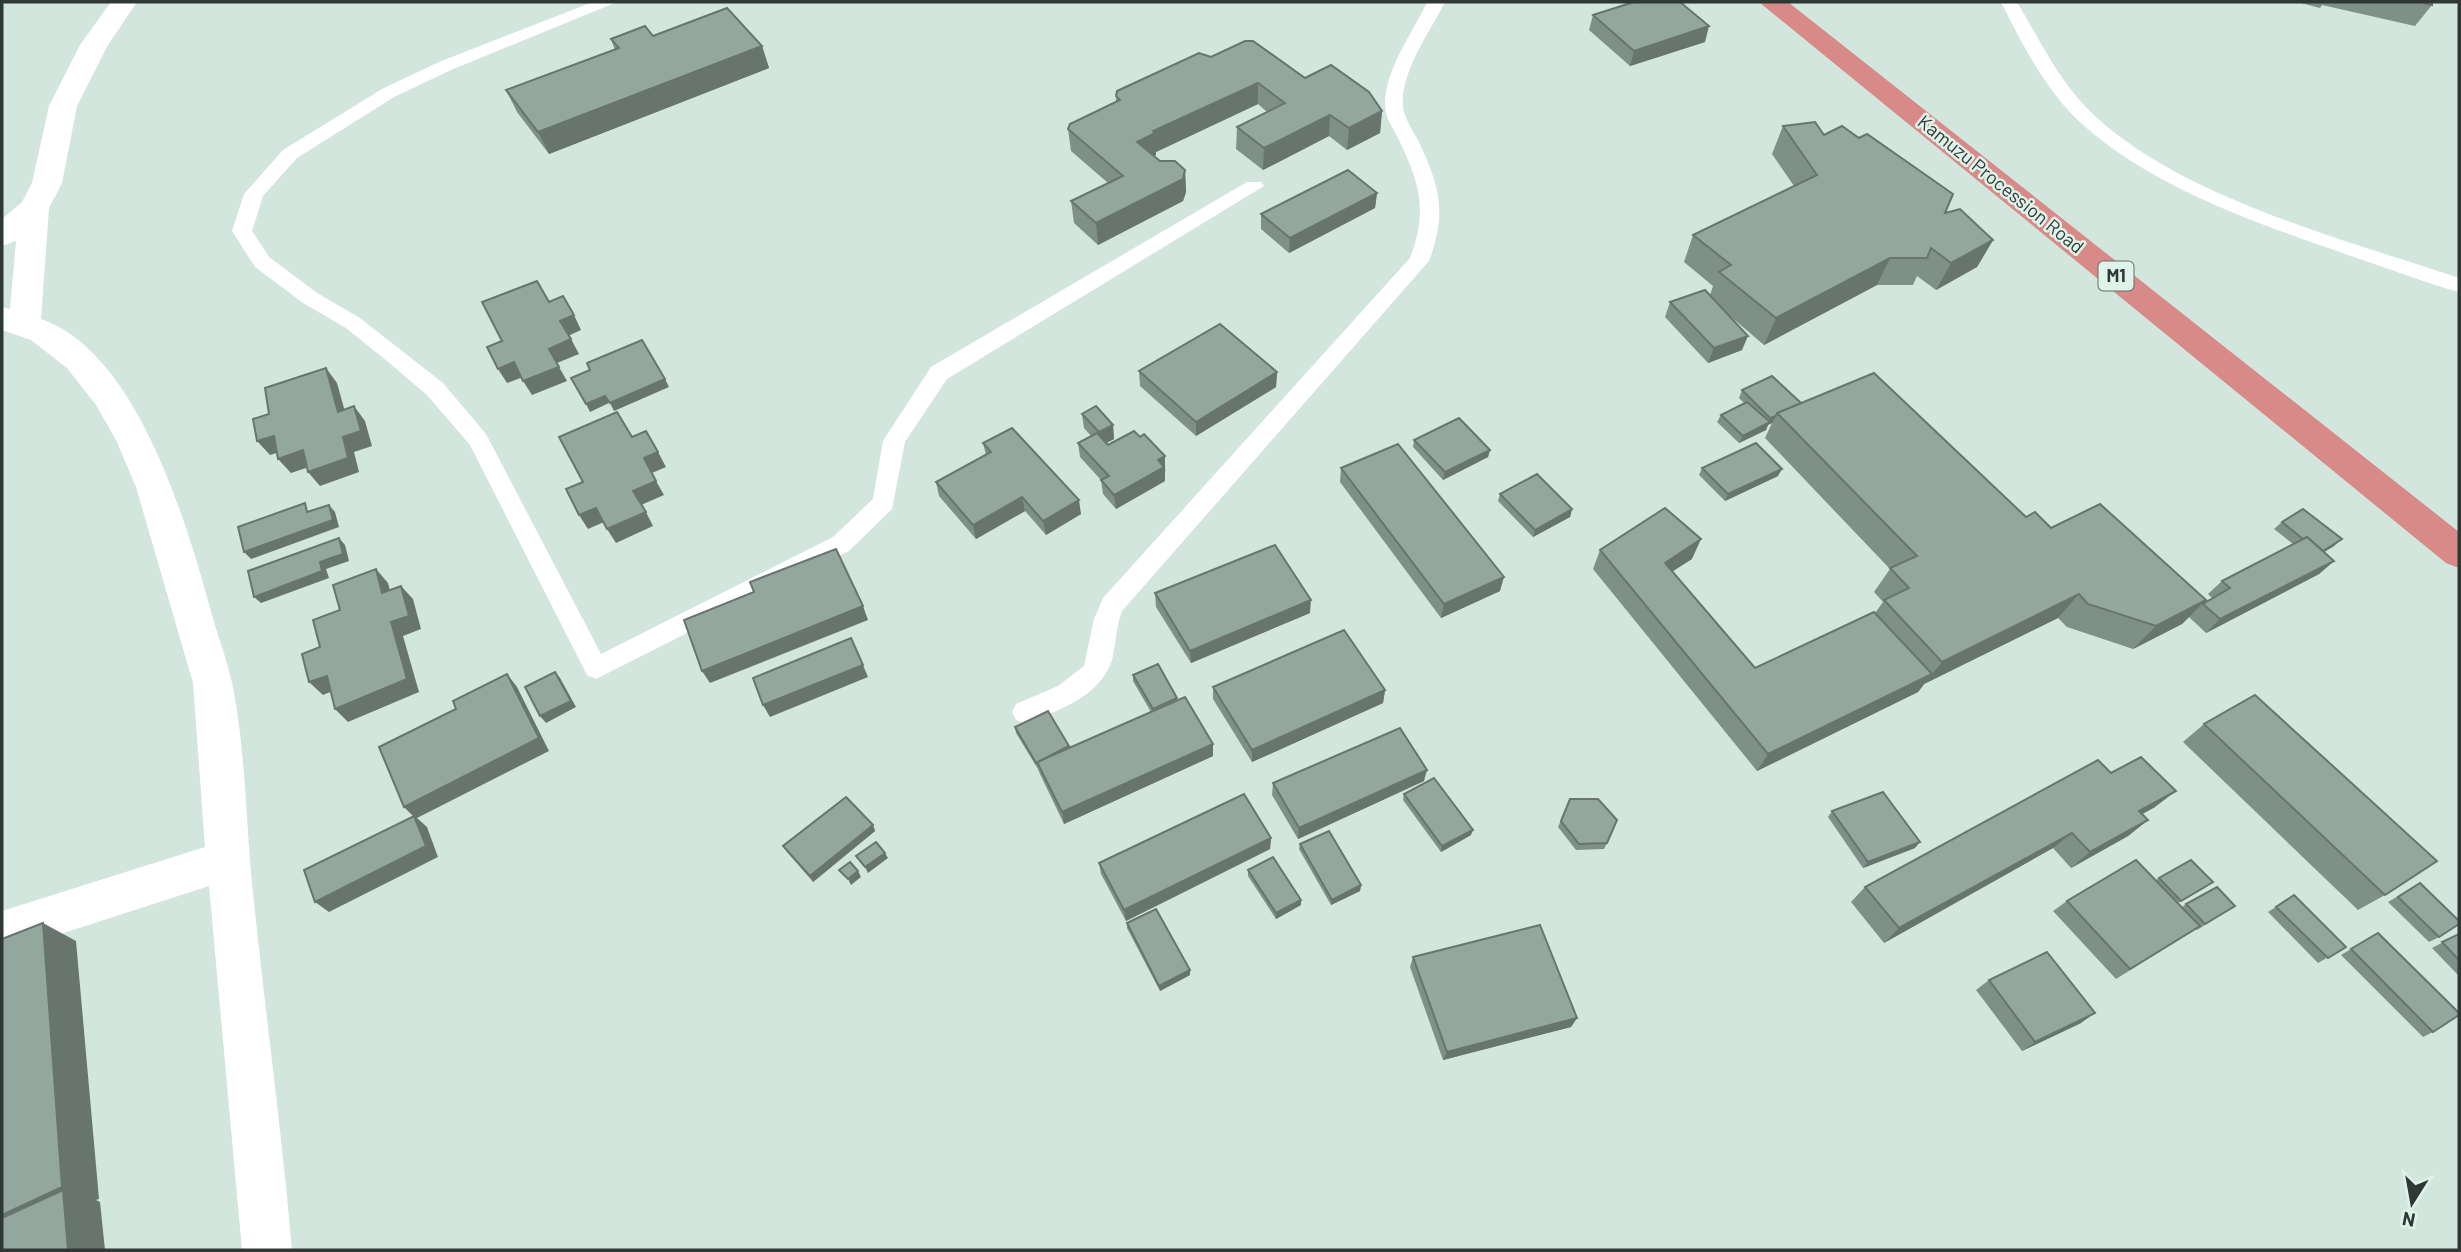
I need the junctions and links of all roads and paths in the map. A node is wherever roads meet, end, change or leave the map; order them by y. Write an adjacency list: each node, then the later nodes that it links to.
1 (124, 2): 7 (street)
2 (608, 2): 6 (lane)
3 (1436, 2): 12 (lane)
4 (1772, 2): 11 (highway, Kamuzu Procession Road / M1)
5 (2009, 2): 9 (lane)
6 (1254, 186)
7 (34, 208): 8 (street); 10 (street)
8 (2, 236)
9 (2459, 285)
10 (13, 320): 13 (street)
11 (2459, 552)
12 (1025, 712)
13 (228, 860): 14 (street); 15 (street)
14 (2, 932)
15 (267, 1250)

